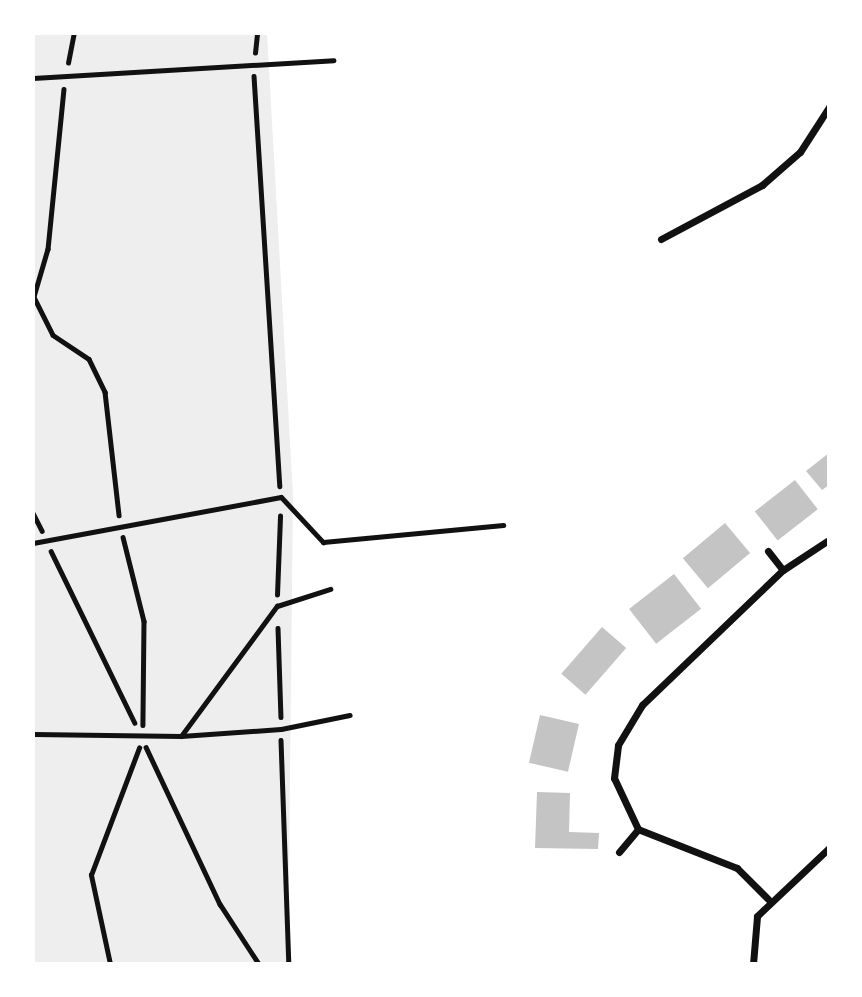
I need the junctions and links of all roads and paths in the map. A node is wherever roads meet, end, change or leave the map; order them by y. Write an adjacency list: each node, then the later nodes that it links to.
1 (74, 33): 3 (path)
2 (333, 60): 3 (lane)
3 (65, 75): 4 (lane); 8 (path)
4 (33, 78)
5 (829, 107): 6 (street)
6 (661, 239)
7 (503, 525): 8 (lane)
8 (120, 526): 10 (lane); 17 (path)
9 (827, 541): 12 (street)
10 (33, 543)
11 (768, 551): 12 (street)
12 (783, 570): 18 (street)
13 (330, 589): 16 (lane)
14 (350, 715): 16 (lane)
15 (33, 734): 17 (lane)
16 (181, 736): 17 (lane)
17 (142, 737): 22 (path)
18 (638, 829): 20 (street); 21 (street)
19 (829, 848): 21 (street)
20 (619, 852)
21 (768, 899): 23 (street)
22 (110, 964)
23 (753, 964)

